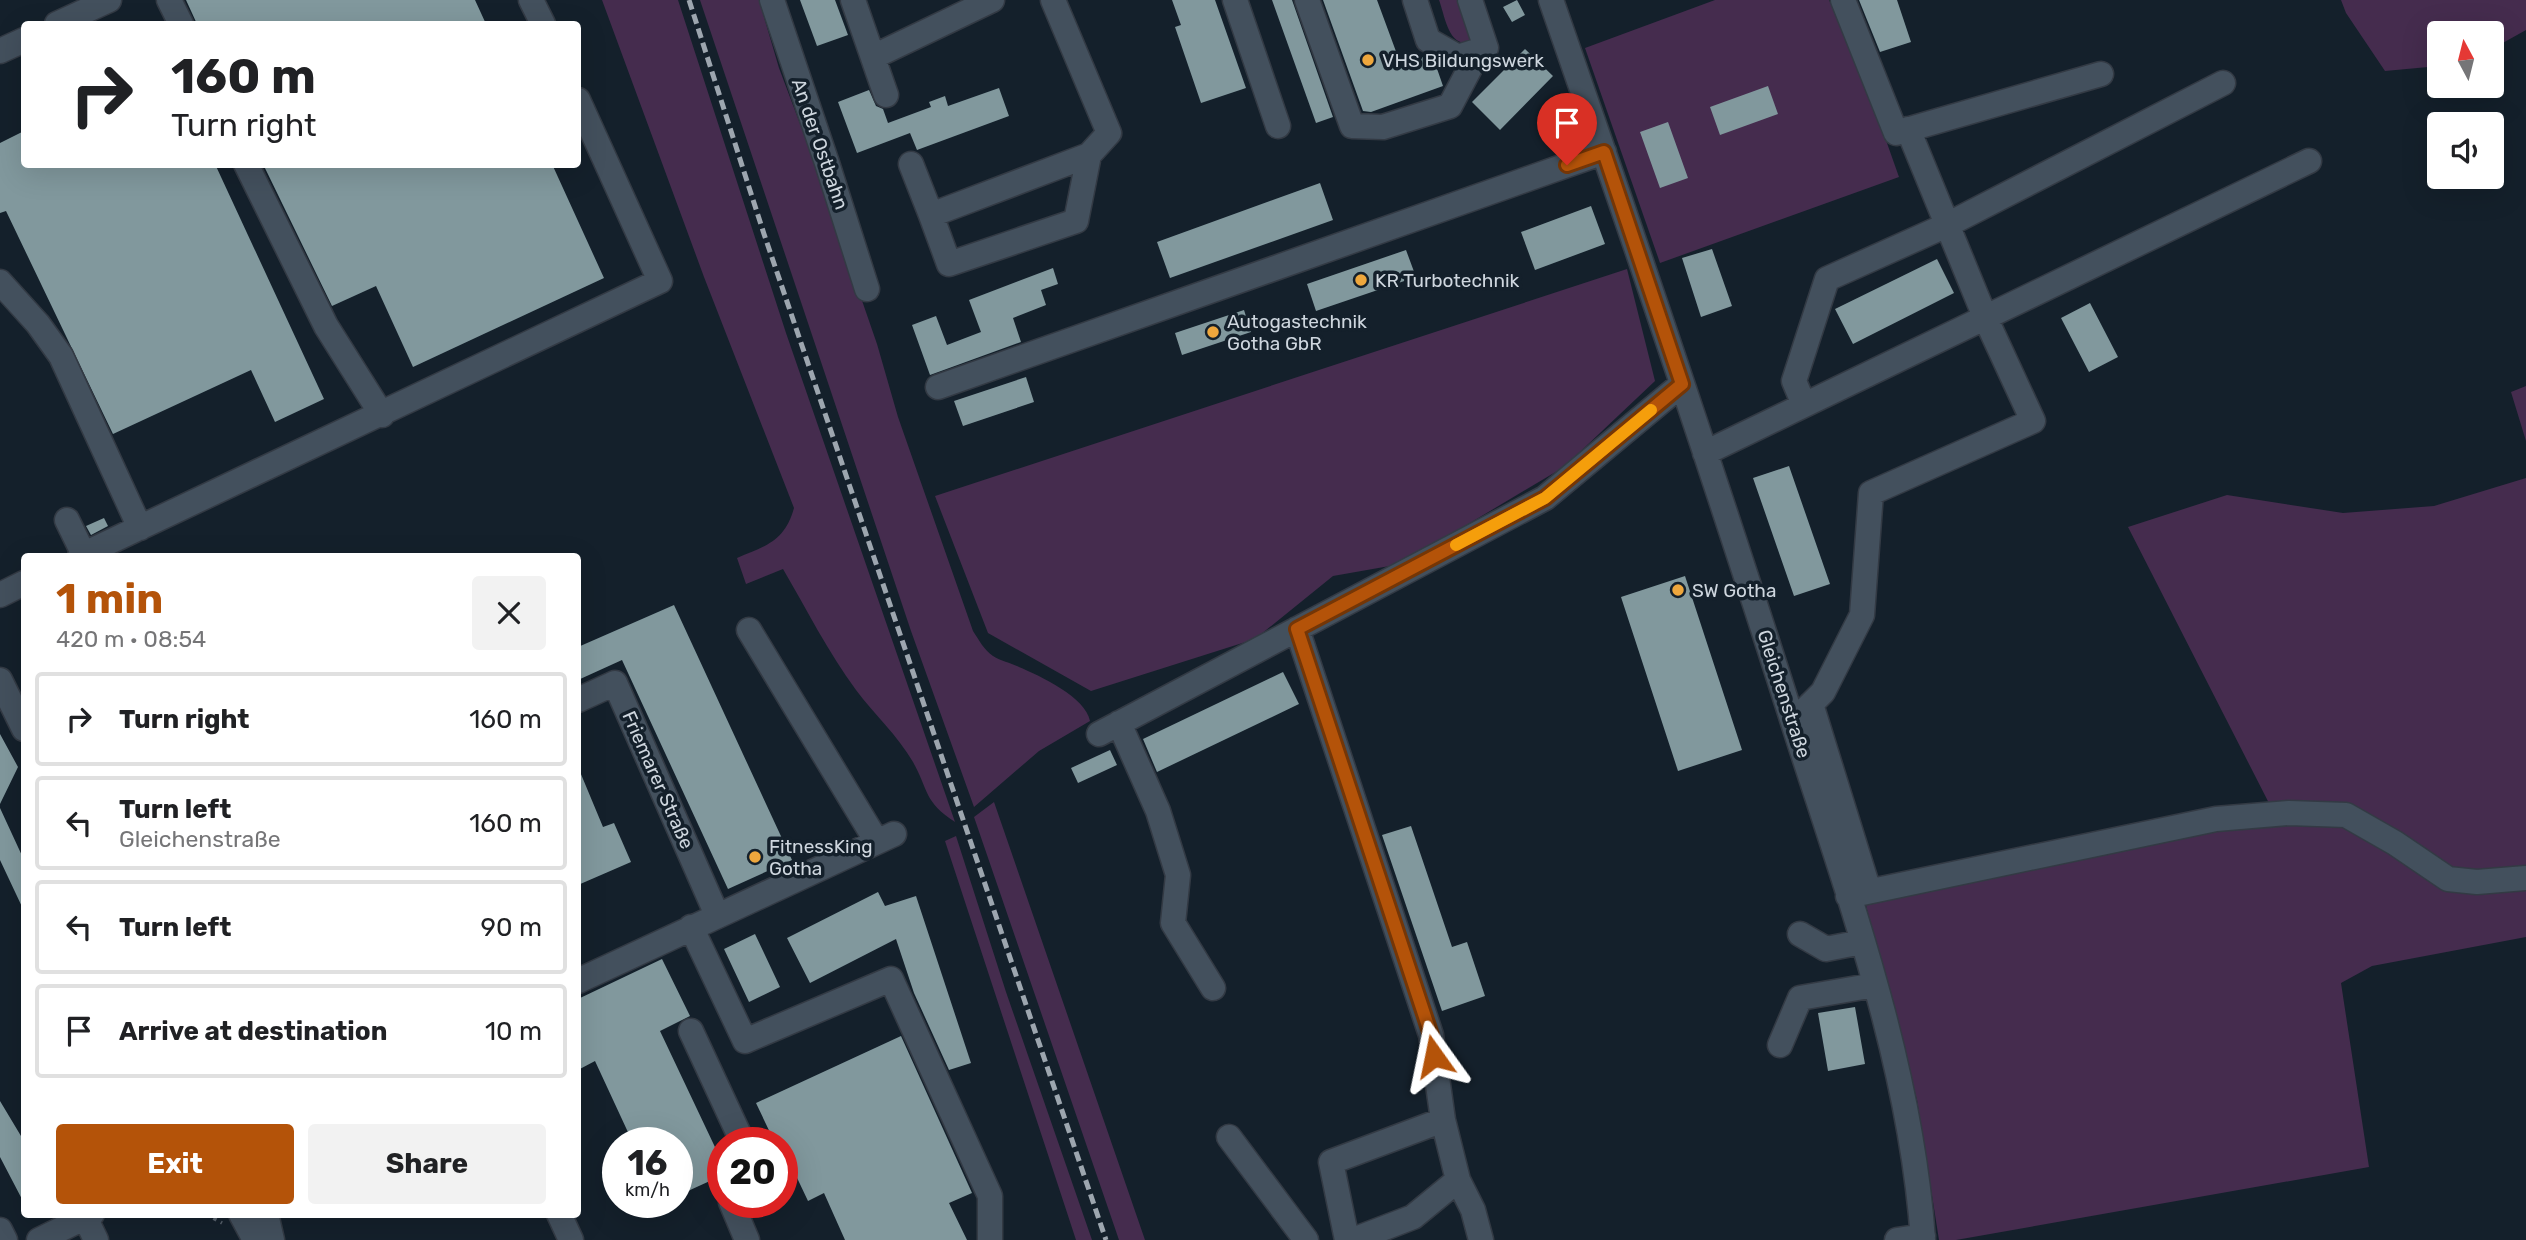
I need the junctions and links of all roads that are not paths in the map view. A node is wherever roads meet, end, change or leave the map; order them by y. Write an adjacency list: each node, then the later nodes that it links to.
1 (109, 0): 13 (street)
2 (169, 0): 14 (street)
3 (772, 0): 33 (street, An der Ostbahn)
4 (853, 0): 18 (street)
5 (992, 0): 18 (street)
6 (1053, 0): 26 (street)
7 (1235, 0): 23 (street)
8 (1307, 0): 17 (street)
9 (1415, 0): 17 (street)
10 (1470, 0): 17 (street)
11 (1551, 0): 25 (street, Gleichenstraße)
12 (1843, 0): 24 (street)
13 (64, 21)
14 (180, 21)
15 (21, 41): 16 (street)
16 (0, 51)
17 (1479, 51)
18 (873, 57): 21 (street)
19 (2101, 74): 24 (street)
20 (2223, 83): 31 (street)
21 (886, 94)
22 (581, 107): 38 (street)
23 (1278, 126)
24 (1908, 129): 31 (street)
25 (1604, 152): 35 (street, Gleichenstraße); 36 (street)
26 (1089, 155): 30 (street); 30 (street)
27 (2309, 160): 34 (street)
28 (911, 163): 30 (street)
29 (248, 168): 38 (street)
30 (931, 215)
31 (1947, 225): 34 (street); 37 (street)
32 (0, 282): 41 (street)
33 (867, 289)
34 (1985, 317): 37 (street); 50 (street)
35 (1682, 384): 39 (street, Gleichenstraße); 46 (street)
36 (938, 387)
37 (1804, 405): 39 (street)
38 (382, 415): 41 (street)
39 (1705, 453): 51 (street, Gleichenstraße)
40 (67, 520): 42 (street)
41 (140, 528): 43 (street)
42 (81, 553)
43 (88, 553)
44 (21, 584): 45 (street)
45 (0, 595)
46 (1297, 629): 61 (street); 64 (street)
47 (749, 630): 55 (street)
48 (0, 680): 52 (street)
49 (581, 699): 55 (street, Friemarer Straße)
50 (1811, 704): 51 (street); 54 (street)
51 (1793, 722): 54 (street, Gleichenstraße)
52 (21, 723)
53 (2526, 878): 54 (street)
54 (1858, 893): 58 (street, Gleichenstraße)
55 (717, 915): 56 (street)
56 (691, 927): 59 (street); 83 (street)
57 (1800, 934): 58 (street)
58 (1863, 942): 60 (street, Gleichenstraße)
59 (581, 980)
60 (1875, 985): 63 (street); 75 (street, Gleichenstraße)
61 (1213, 988)
62 (691, 1031): 65 (street)
63 (1780, 1045)
64 (1443, 1120): 67 (street); 85 (street)
65 (736, 1127)
66 (1229, 1137): 84 (street)
67 (1458, 1180): 86 (street); 87 (street)
68 (84, 1218): 77 (street)
69 (89, 1218): 78 (street)
70 (267, 1218): 80 (street)
71 (561, 1218): 81 (street)
72 (738, 1218): 82 (street)
73 (235, 1221): 79 (street)
74 (0, 1230): 76 (street)
75 (1923, 1238): 88 (street)
76 (5, 1240)
77 (39, 1240)
78 (96, 1240)
79 (255, 1240)
80 (272, 1240)
81 (571, 1240)
82 (747, 1240)
83 (990, 1240)
84 (1306, 1240)
85 (1347, 1240)
86 (1353, 1240)
87 (1481, 1240)
88 (1896, 1240)

